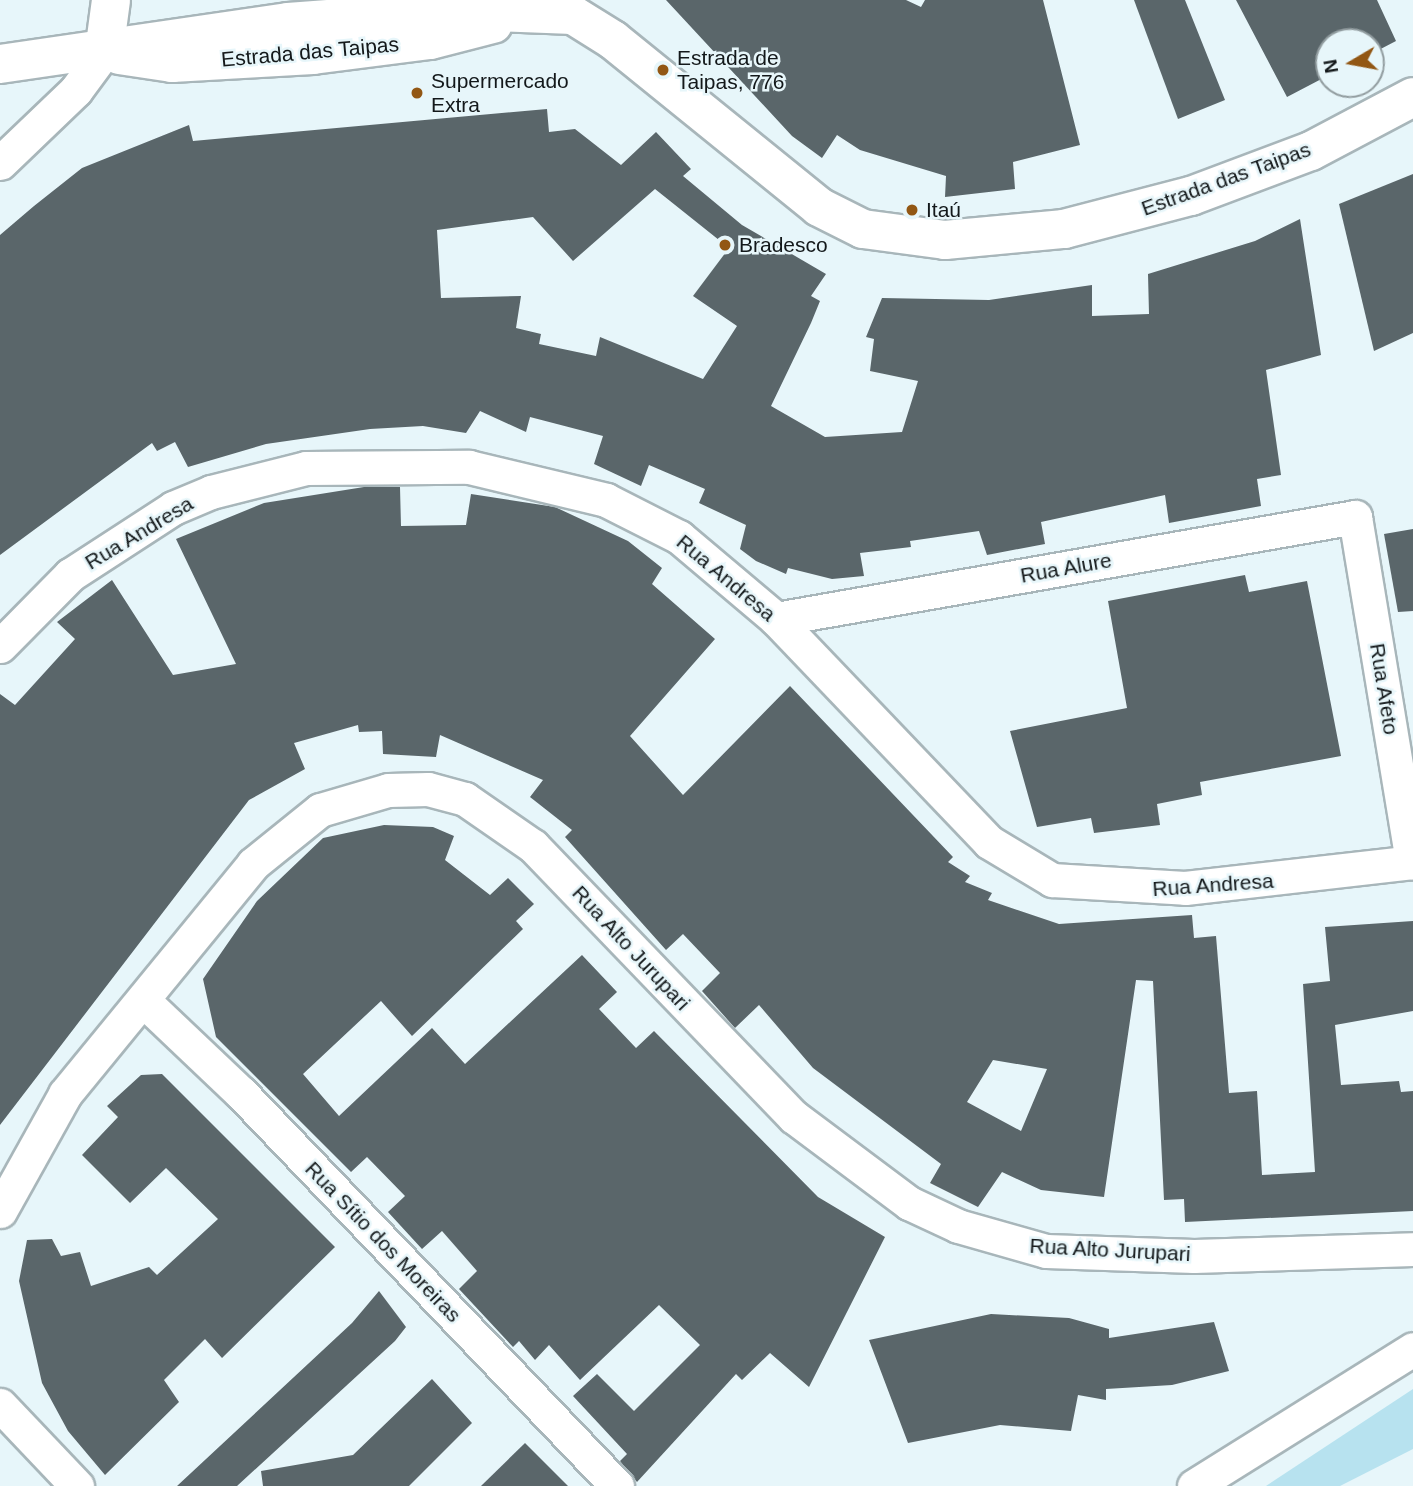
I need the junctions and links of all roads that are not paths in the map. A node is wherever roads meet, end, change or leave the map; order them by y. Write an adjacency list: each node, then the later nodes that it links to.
1 (111, 0): 3 (main road)
2 (571, 8): 3 (main road, Estrada das Taipas); 5 (main road, Estrada das Taipas)
3 (104, 52): 4 (main road, Estrada das Taipas); 6 (street)
4 (0, 64)
5 (1413, 97)
6 (0, 163)
7 (1355, 517): 8 (street, Rua Alure); 10 (street, Rua Afeto)
8 (776, 619): 9 (street, Rua Andresa); 10 (street, Rua Andresa)
9 (0, 646)
10 (1412, 862)
11 (145, 1002): 12 (street, Rua Alto Jurupari); 13 (street, Rua Alto Jurupari); 17 (street, Rua Sítio dos Moreiras)
12 (0, 1211)
13 (1413, 1249)
14 (1413, 1349): 18 (street)
15 (0, 1405): 16 (street)
16 (77, 1486)
17 (617, 1486)
18 (1194, 1486)

